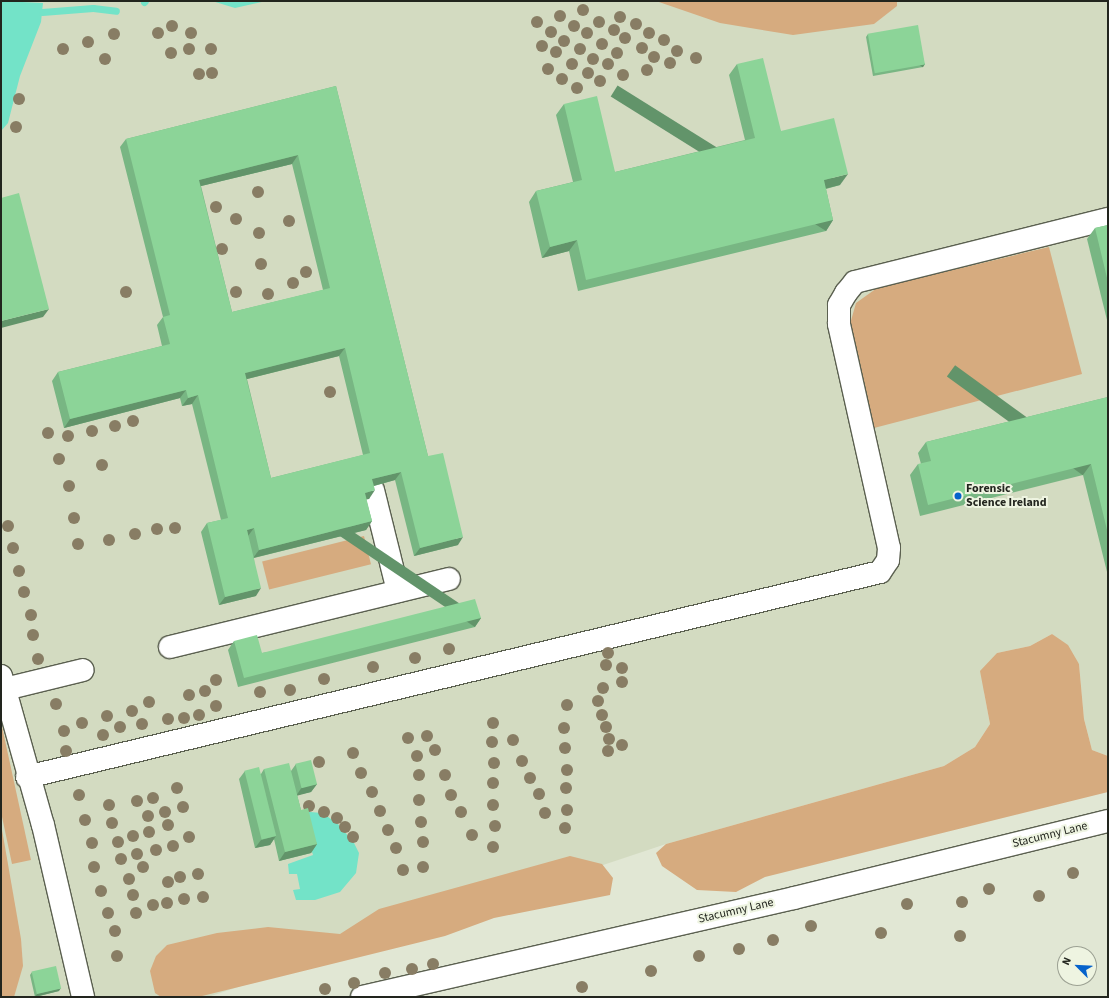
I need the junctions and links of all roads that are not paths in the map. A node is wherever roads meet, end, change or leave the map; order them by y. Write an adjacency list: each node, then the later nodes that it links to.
1 (1108, 220): 8 (street)
2 (373, 490): 4 (street)
3 (449, 579): 4 (street)
4 (398, 591): 5 (street)
5 (170, 647)
6 (83, 670): 7 (street)
7 (2, 685): 8 (street)
8 (27, 777): 10 (street)
9 (1108, 820): 11 (street, Stacumny Lane)
10 (83, 997)
11 (362, 997)

